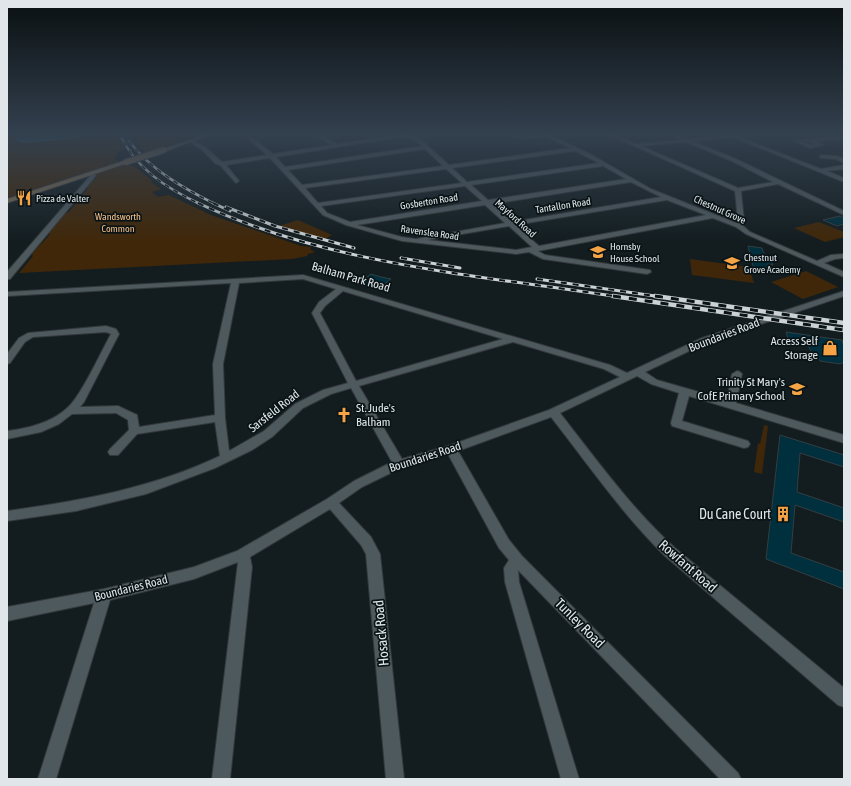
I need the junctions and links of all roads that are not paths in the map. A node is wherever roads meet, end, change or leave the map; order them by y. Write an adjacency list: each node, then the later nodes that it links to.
1 (285, 169): 19 (street, Ravenslea Road)
2 (104, 170): 13 (main road, bridge)
3 (227, 170): 16 (street)
4 (422, 170): 19 (street)
5 (452, 170): 18 (street, Mayford Road)
6 (563, 170): 18 (street)
7 (614, 170): 14 (street, Chestnut Grove)
8 (691, 170): 20 (street)
9 (754, 170): 17 (street)
10 (817, 170): 12 (street)
11 (828, 170): 12 (street)
12 (820, 171): 15 (street)
13 (91, 174): 22 (main road); 36 (street)
14 (632, 180): 21 (street, Chestnut Grove); 23 (street, Gosberton Road)
15 (844, 180)
16 (236, 181)
17 (780, 182): 20 (street); 25 (street)
18 (466, 183): 23 (street, Mayford Road); 24 (street)
19 (301, 187): 24 (street, Ravenslea Road)
20 (737, 190): 29 (street)
21 (666, 198): 26 (street, Chestnut Grove); 27 (street, Tantallon Road)
22 (7, 201)
23 (486, 202): 27 (street, Mayford Road); 28 (street, Gosberton Road)
24 (317, 205): 28 (street, Ravenslea Road)
25 (844, 212)
26 (714, 216): 29 (street, Chestnut Grove); 31 (street)
27 (509, 223): 30 (street, Tantallon Road); 31 (street, Mayford Road)
28 (348, 224): 30 (street, Ravenslea Road)
29 (738, 226): 33 (street, Chestnut Grove)
30 (416, 241): 31 (street, Ravenslea Road)
31 (534, 250): 34 (street, Ravenslea Road)
32 (844, 256): 33 (street)
33 (818, 263): 35 (street, Chestnut Grove)
34 (648, 272)
35 (844, 275)
36 (7, 277)
37 (236, 280): 38 (street, Balham Park Road); 40 (street, Balham Park Road); 50 (street)
38 (343, 288): 41 (street, Balham Park Road); 45 (street)
39 (844, 293): 44 (street, Boundaries Road)
40 (7, 294)
41 (513, 339): 44 (street, Balham Park Road); 45 (street, Sarsfeld Road)
42 (7, 361): 48 (street)
43 (737, 374): 47 (street)
44 (632, 375): 46 (street, Balham Park Road); 49 (street, Boundaries Road)
45 (353, 384): 57 (street, Sarsfeld Road); 58 (street)
46 (686, 391): 47 (street, Balham Park Road); 54 (street)
47 (730, 404): 53 (street, Balham Park Road)
48 (70, 411): 51 (street); 52 (street)
49 (553, 412): 55 (street, Boundaries Road); 65 (street, Rowfant Road)
50 (220, 418): 51 (street); 57 (street)
51 (134, 431): 56 (street)
52 (7, 435)
53 (844, 439)
54 (744, 444)
55 (451, 449): 58 (street, Boundaries Road); 62 (street, Tunley Road)
56 (114, 452)
57 (227, 458): 60 (street, Sarsfeld Road)
58 (399, 464): 59 (street, Boundaries Road)
59 (331, 502): 61 (street, Boundaries Road); 68 (street, Hosack Road)
60 (7, 516)
61 (242, 555): 63 (street, Boundaries Road); 67 (street)
62 (517, 560): 69 (street); 70 (street, Tunley Road)
63 (104, 595): 64 (street, Boundaries Road); 66 (street)
64 (7, 614)
65 (844, 699)
66 (47, 779)
67 (221, 779)
68 (394, 779)
69 (570, 779)
70 (732, 779)

